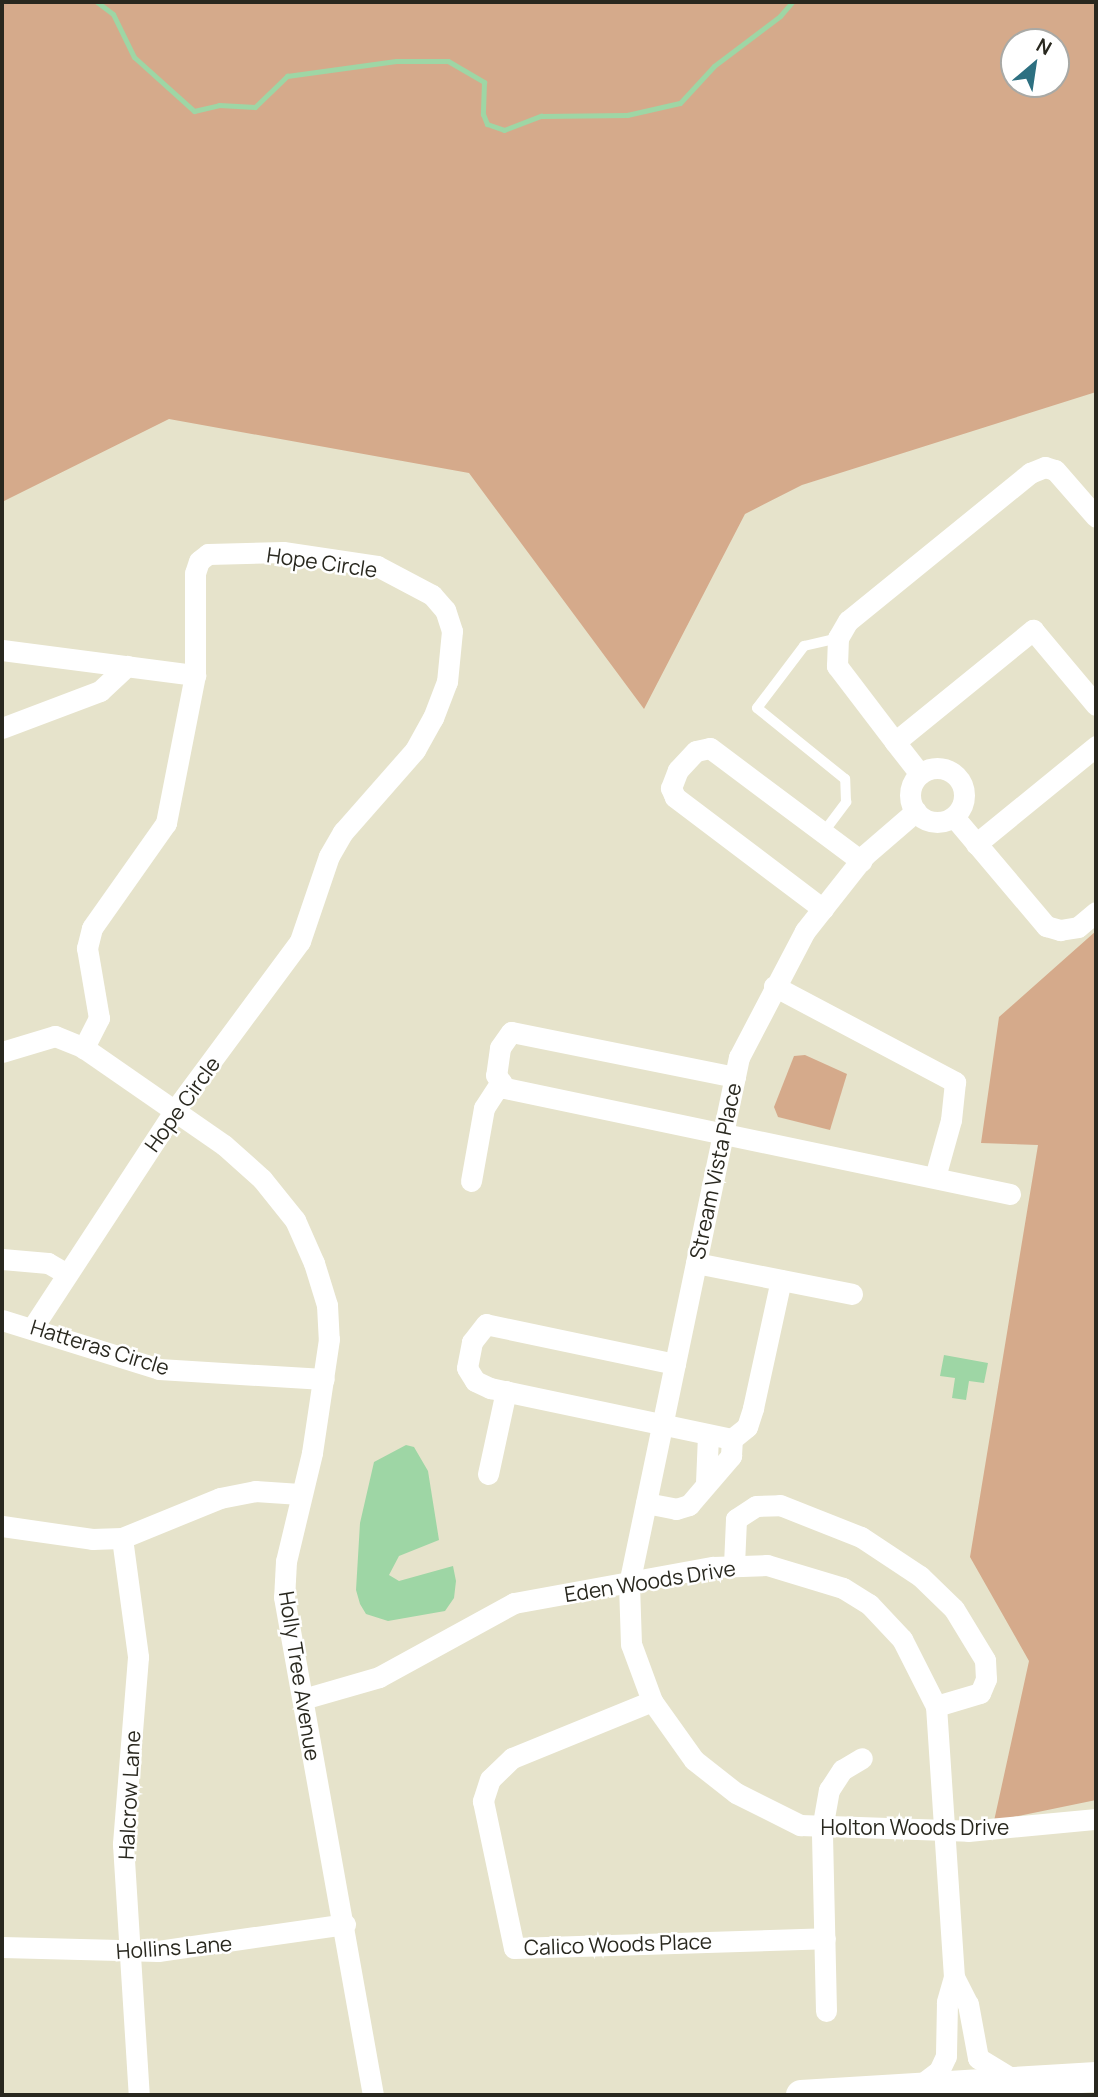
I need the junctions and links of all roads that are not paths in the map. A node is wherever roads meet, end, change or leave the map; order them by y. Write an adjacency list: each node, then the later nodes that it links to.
1 (1096, 517): 2 (street)
2 (838, 638): 8 (street); 13 (lane)
3 (2, 650): 4 (street)
4 (127, 666): 5 (street); 7 (street)
5 (195, 675): 19 (street, Hope Circle); 23 (street, Hope Circle)
6 (1096, 705): 8 (street)
7 (2, 728)
8 (895, 742): 10 (street)
9 (1096, 746): 14 (street)
10 (920, 774): 11 (street); 12 (street)
11 (916, 811): 12 (street); 15 (street, Stream Vista Place)
12 (954, 817): 14 (street)
13 (823, 833): 15 (street); 16 (street)
14 (976, 844): 17 (street)
15 (861, 861): 16 (street, Stream Vista Place)
16 (823, 909): 18 (street, Stream Vista Place)
17 (1096, 912)
18 (774, 986): 21 (street, Stream Vista Place); 25 (street)
19 (84, 1048): 20 (street, Holly Tree Avenue); 23 (street, Holly Tree Avenue)
20 (2, 1052)
21 (735, 1077): 22 (street); 24 (street, Stream Vista Place)
22 (501, 1082): 24 (street); 26 (street)
23 (175, 1110): 30 (street, Hope Circle); 36 (street, Holly Tree Avenue)
24 (723, 1133): 25 (street); 29 (street, Stream Vista Place)
25 (935, 1177): 27 (street)
26 (471, 1181)
27 (1010, 1194)
28 (2, 1259): 30 (street)
29 (696, 1263): 31 (street); 35 (street, Stream Vista Place)
30 (65, 1273): 34 (street, Hope Circle)
31 (781, 1280): 32 (street); 40 (street)
32 (852, 1294)
33 (2, 1320): 34 (street, Hatteras Circle)
34 (33, 1326): 36 (street, Hatteras Circle)
35 (675, 1364): 37 (street); 38 (street, Stream Vista Place)
36 (324, 1379): 43 (street, Holly Tree Avenue)
37 (506, 1391): 38 (street); 41 (street)
38 (662, 1426): 39 (street); 44 (street, Stream Vista Place)
39 (708, 1435): 40 (street); 42 (street)
40 (732, 1439): 42 (street)
41 (488, 1474)
42 (706, 1483): 44 (street)
43 (300, 1494): 46 (street); 49 (street, Holly Tree Avenue)
44 (646, 1503): 48 (street, Stream Vista Place)
45 (2, 1526): 46 (street)
46 (122, 1538): 59 (street, Halcrow Lane)
47 (734, 1565): 48 (street, Eden Woods Drive); 51 (street, Eden Woods Drive); 51 (street)
48 (629, 1584): 49 (street, Eden Woods Drive); 50 (street, Holton Woods Drive)
49 (303, 1699): 56 (street, Holly Tree Avenue)
50 (652, 1701): 54 (street, Holton Woods Drive); 57 (street, Calico Woods Place)
51 (936, 1706): 55 (street, Eden Woods Drive)
52 (862, 1758): 54 (street)
53 (1096, 1819): 55 (street, Holton Woods Drive)
54 (822, 1829): 55 (street, Holton Woods Drive); 57 (street)
55 (945, 1831): 60 (street, Eden Woods Drive)
56 (345, 1924): 59 (street, Hollins Lane); 67 (street, Holly Tree Avenue)
57 (825, 1938): 61 (street)
58 (2, 1947): 59 (street, Hollins Lane)
59 (130, 1953): 66 (street, Halcrow Lane)
60 (954, 1978): 63 (street, Eden Woods Drive); 64 (street, Eden Woods Drive)
61 (826, 2011)
62 (1096, 2077): 64 (main road)
63 (918, 2087): 64 (main road); 68 (main road)
64 (1017, 2088): 65 (main road)
65 (1096, 2090)
66 (139, 2095)
67 (373, 2095)
68 (801, 2095)

